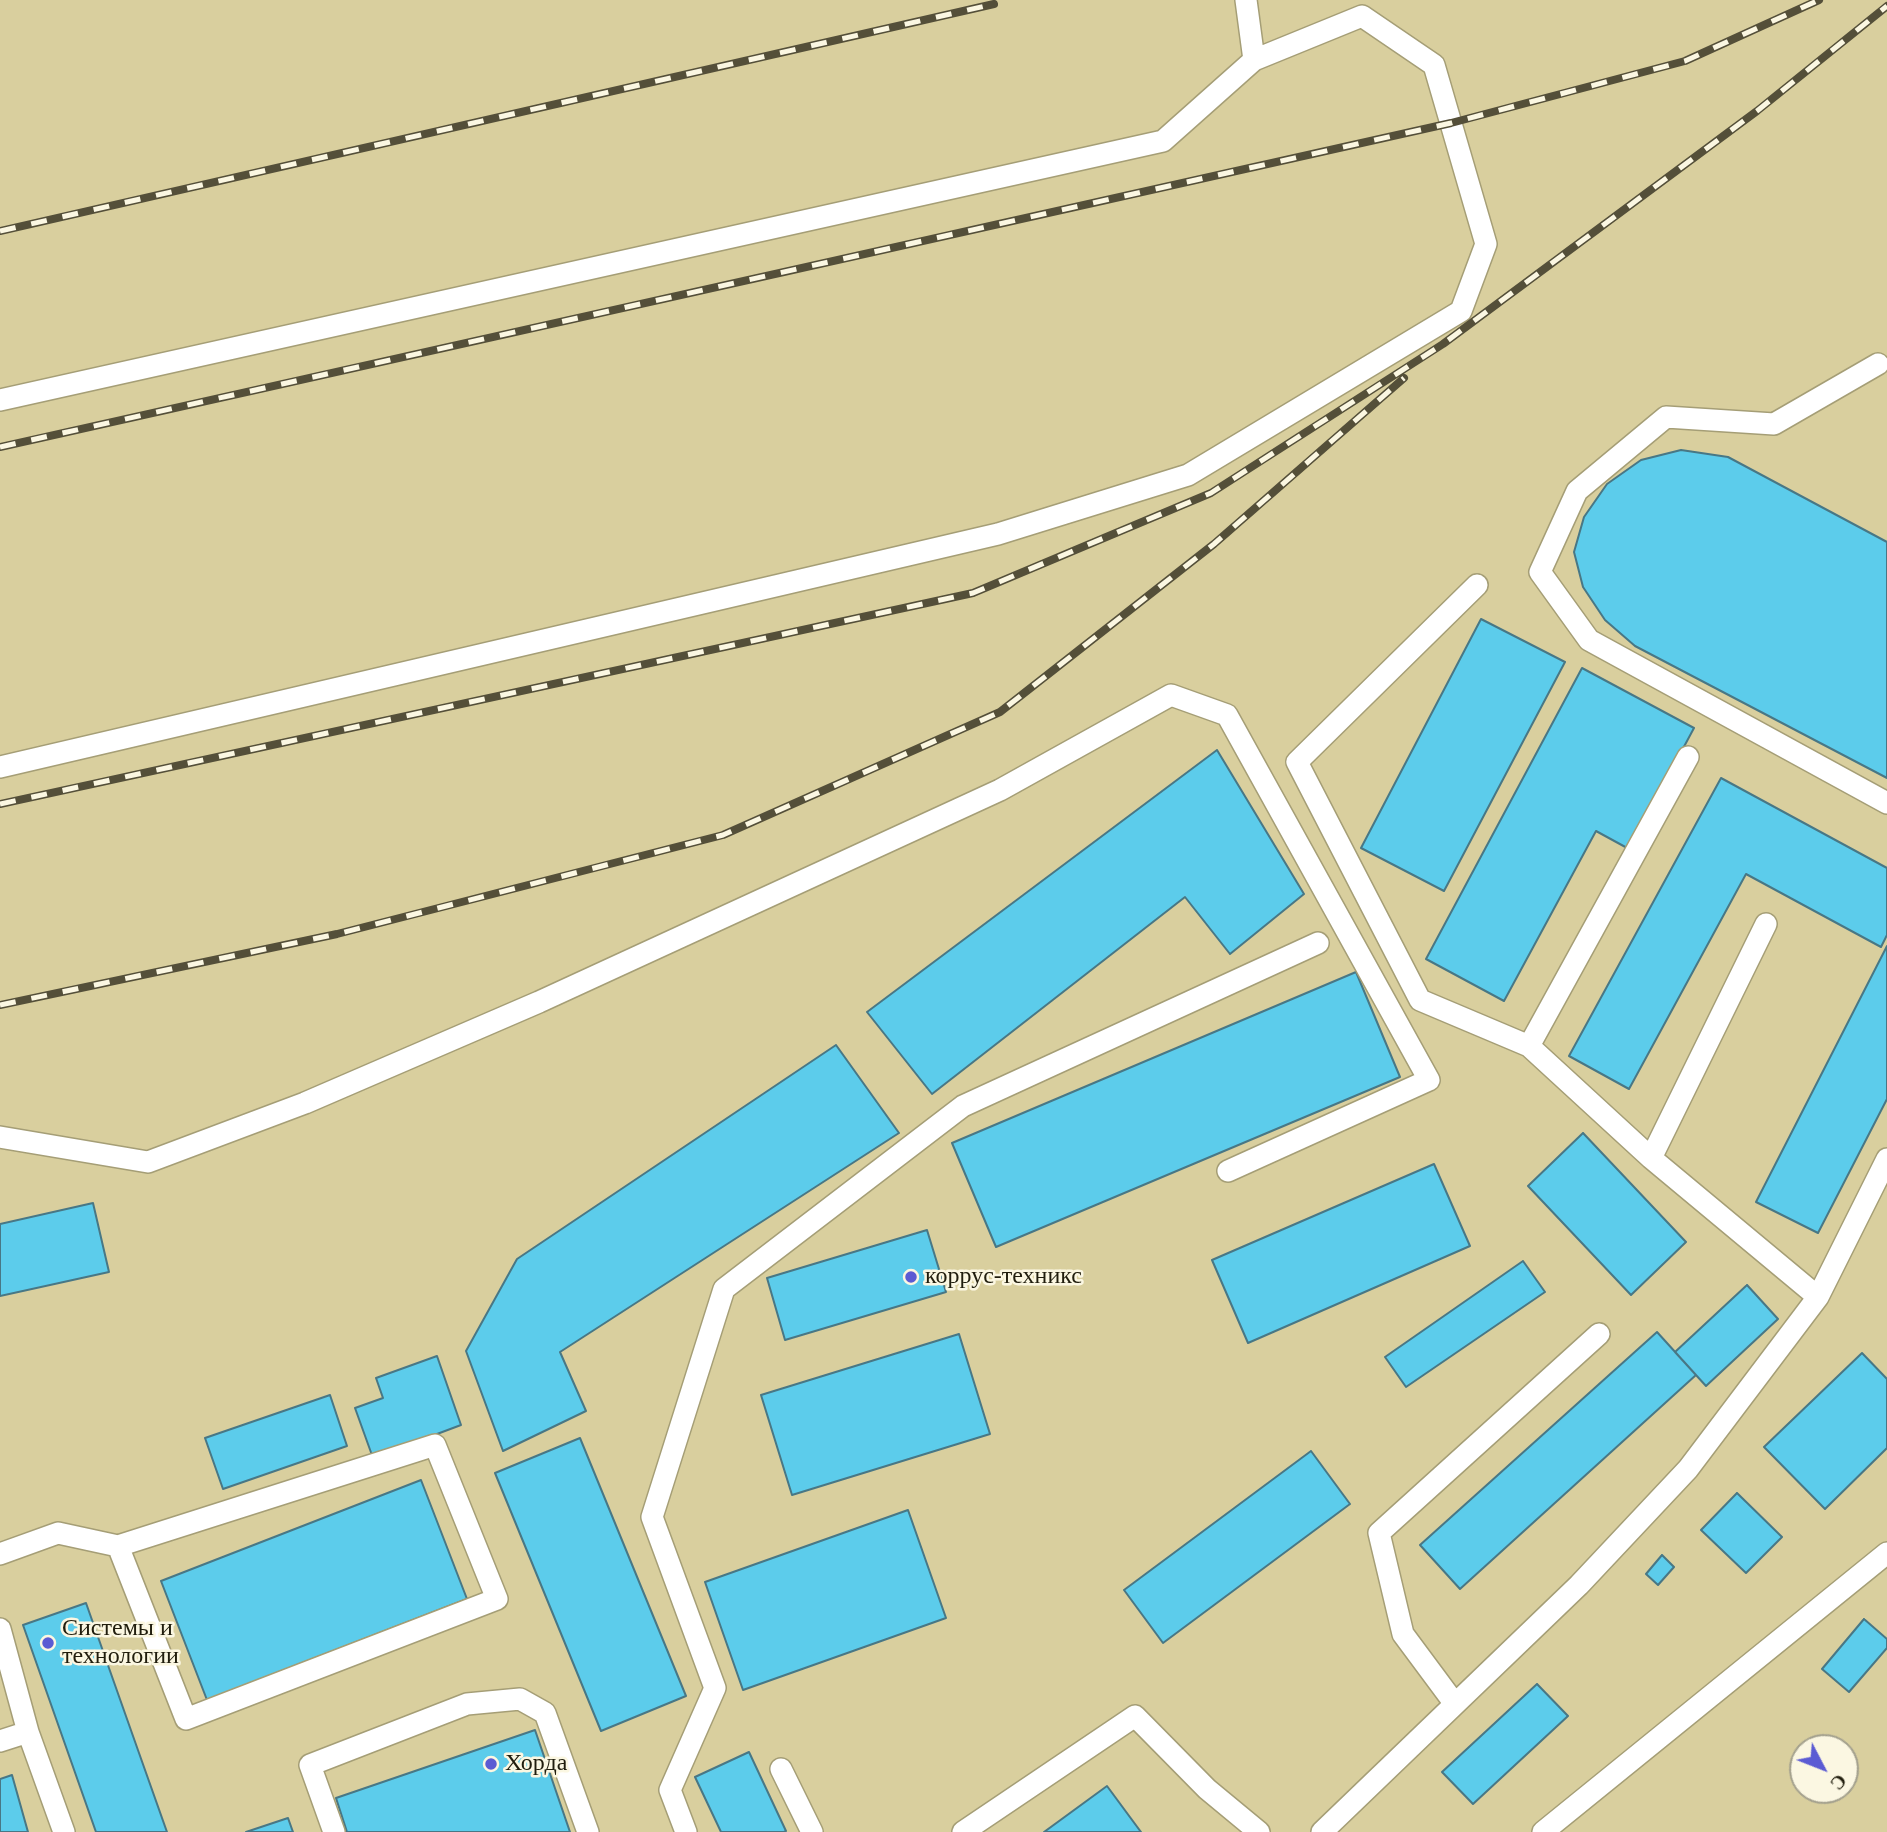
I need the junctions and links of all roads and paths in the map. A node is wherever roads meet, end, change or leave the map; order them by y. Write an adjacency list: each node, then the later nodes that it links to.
1 (1246, 0): 2 (lane)
2 (1254, 60): 4 (lane); 7 (lane)
3 (1884, 360): 8 (lane)
4 (0, 400)
5 (1477, 585): 11 (lane)
6 (1688, 757): 11 (lane)
7 (0, 767)
8 (1887, 803)
9 (1766, 924): 13 (lane)
10 (1318, 943): 29 (lane)
11 (1529, 1046): 13 (lane)
12 (0, 1137): 15 (lane)
13 (1651, 1158): 16 (lane)
14 (1887, 1159): 16 (lane)
15 (1228, 1171)
16 (1818, 1297): 22 (lane)
17 (1599, 1334): 22 (lane)
18 (118, 1546): 18 (lane); 20 (lane)
19 (1887, 1553): 34 (lane)
20 (0, 1554)
21 (0, 1629): 23 (lane)
22 (1455, 1704): 33 (lane)
23 (28, 1732): 24 (lane); 26 (lane)
24 (0, 1741)
25 (781, 1769): 30 (lane)
26 (64, 1832)
27 (334, 1832): 28 (lane)
28 (588, 1832)
29 (686, 1832)
30 (812, 1832)
31 (963, 1832): 32 (lane)
32 (1259, 1832)
33 (1322, 1832)
34 (1543, 1832)

